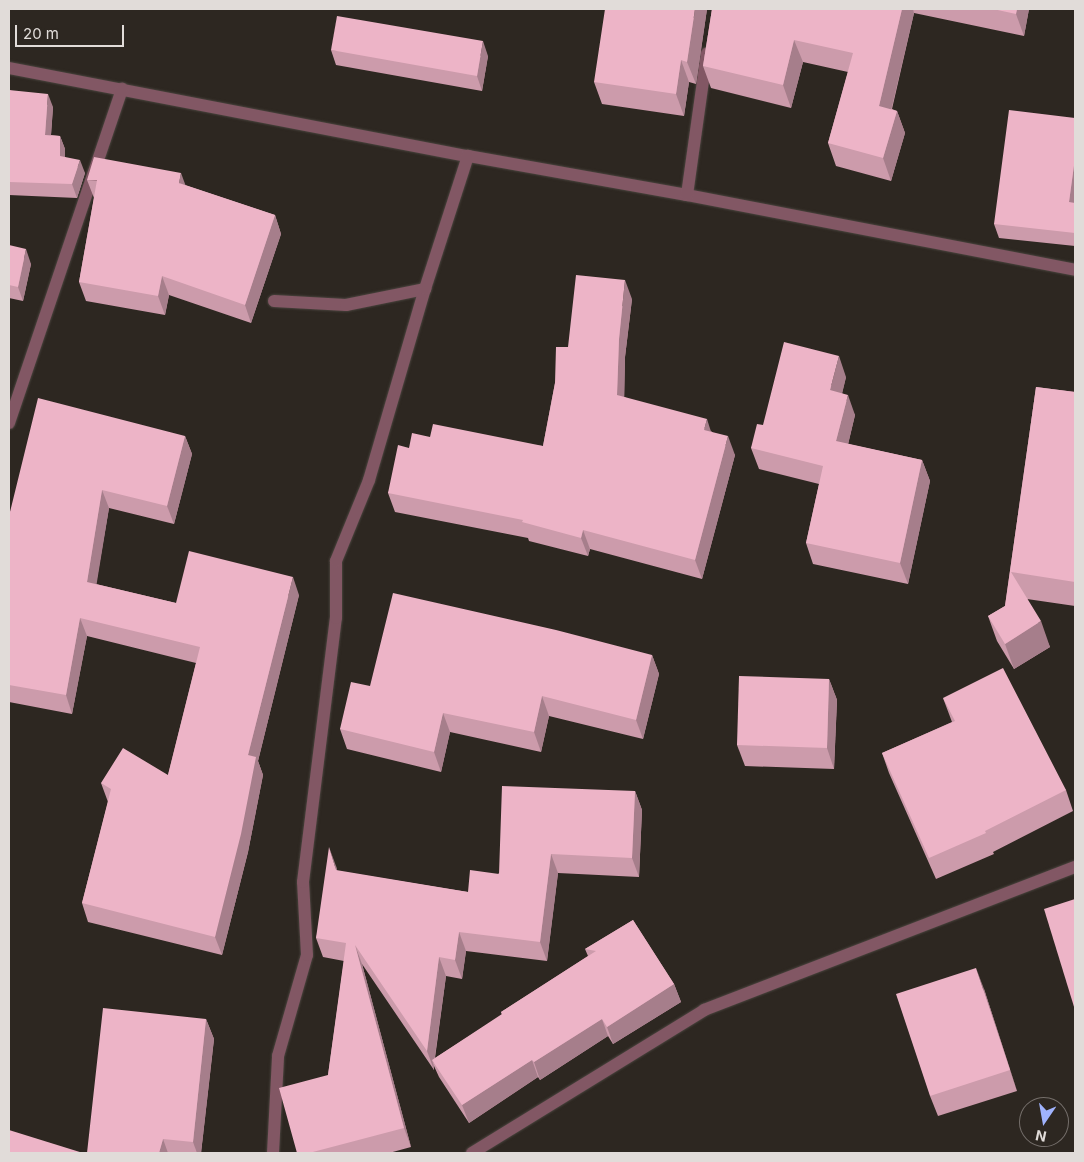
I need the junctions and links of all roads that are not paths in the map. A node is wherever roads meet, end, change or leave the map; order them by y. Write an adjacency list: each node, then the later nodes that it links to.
1 (710, 37): 5 (street)
2 (9, 68): 3 (street)
3 (122, 90): 4 (street); 9 (street)
4 (468, 156): 5 (street); 7 (street)
5 (687, 195): 6 (street)
6 (1075, 270)
7 (425, 289): 8 (street); 11 (street)
8 (274, 301)
9 (9, 423)
10 (1075, 867): 12 (street)
11 (273, 1153)
12 (472, 1153)

